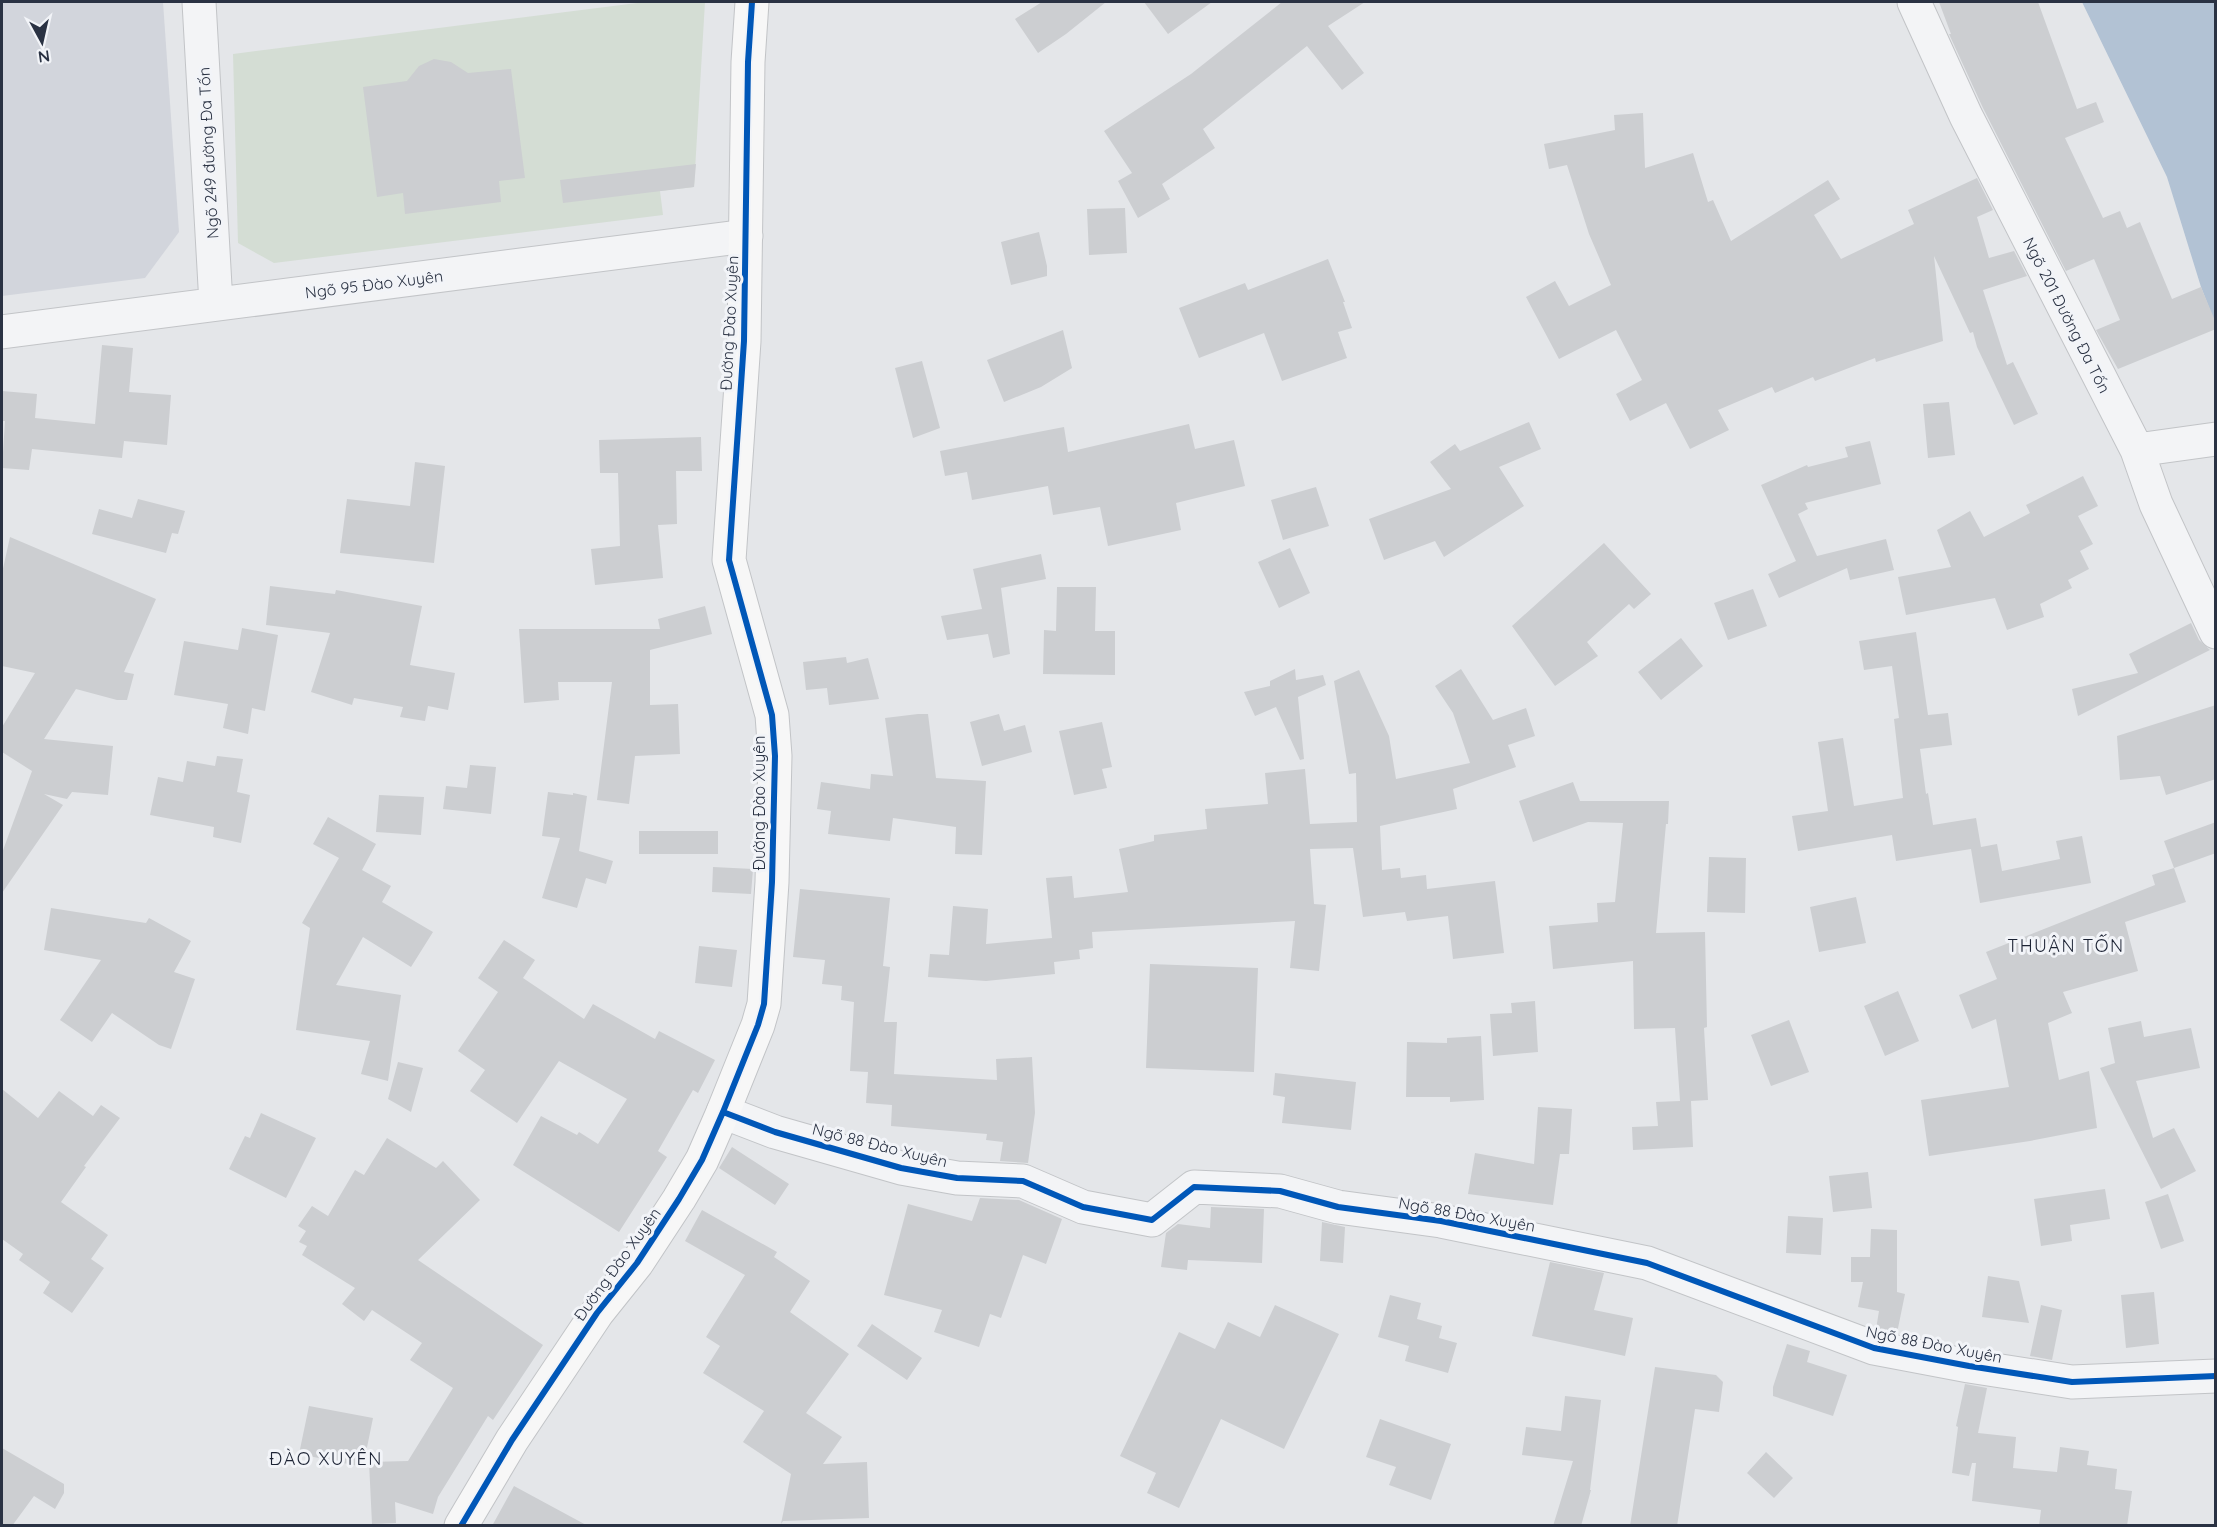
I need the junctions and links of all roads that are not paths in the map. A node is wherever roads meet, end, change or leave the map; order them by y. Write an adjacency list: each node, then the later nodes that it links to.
1 (199, 2): 5 (street, Ngõ 249 đường Đa Tốn)
2 (752, 2): 4 (street, Đường Đào Xuyên)
3 (1914, 2): 8 (street, Ngõ 201 Đường Đa Tốn)
4 (746, 236): 5 (street, Ngõ 95 Đào Xuyên); 10 (street, Đường Đào Xuyên)
5 (216, 304): 6 (street, Ngõ 95 Đào Xuyên)
6 (2, 332)
7 (2216, 439): 8 (street)
8 (2137, 450): 9 (street, Ngõ 201 Đường Đa Tốn)
9 (2216, 632)
10 (723, 1112): 11 (street, Ngõ 88 Đào Xuyên); 12 (street, Đường Đào Xuyên)
11 (2216, 1376)
12 (461, 1526)

